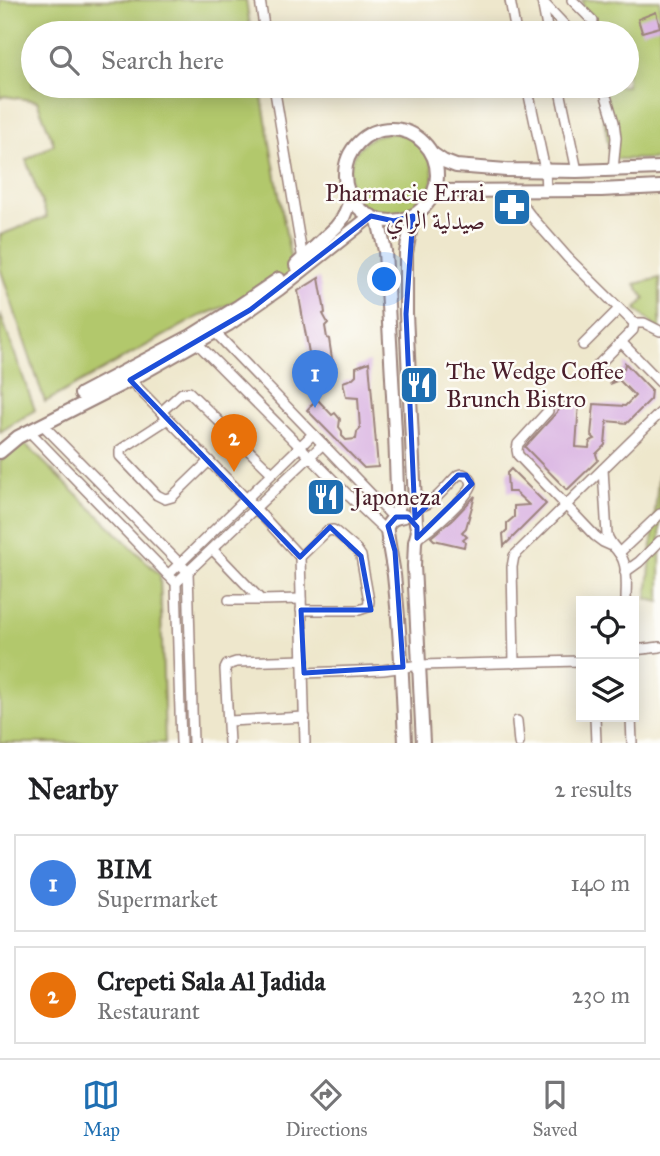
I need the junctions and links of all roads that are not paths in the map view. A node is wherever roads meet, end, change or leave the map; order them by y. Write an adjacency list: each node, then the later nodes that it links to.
1 (260, 0): 5 (street)
2 (510, 0): 6 (street)
3 (542, 0): 7 (street); 8 (street)
4 (572, 0): 9 (street)
5 (263, 21)
6 (514, 21)
7 (546, 21)
8 (561, 21)
9 (593, 21)
10 (276, 98): 26 (street)
11 (530, 98): 16 (street)
12 (562, 98): 18 (street)
13 (607, 98): 17 (street)
14 (433, 154): 16 (main road); 22 (main road); 23 (main road)
15 (660, 168): 17 (main road)
16 (545, 170): 18 (main road); 21 (street)
17 (612, 170): 18 (main road)
18 (577, 171)
19 (660, 187): 21 (main road)
20 (511, 190): 21 (main road); 22 (main road); 27 (street)
21 (546, 190)
22 (435, 191): 24 (main road)
23 (351, 199): 25 (main road); 26 (main road)
24 (412, 216): 25 (main road); 55 (main road)
25 (374, 218): 29 (main road); 58 (main road)
26 (303, 260): 29 (main road)
27 (619, 309): 28 (street); 33 (street)
28 (634, 323): 30 (street); 32 (street)
29 (212, 329): 31 (main road); 42 (street)
30 (660, 331)
31 (194, 339): 35 (main road); 43 (main road); 45 (street)
32 (621, 342): 34 (street); 36 (street)
33 (583, 345)
34 (598, 365)
35 (130, 380): 39 (street); 40 (main road)
36 (660, 382)
37 (548, 411): 54 (street)
38 (660, 413): 49 (street)
39 (164, 416): 48 (street); 48 (street); 51 (street)
40 (43, 424): 41 (main road); 66 (street)
41 (29, 431): 46 (main road); 69 (street)
42 (313, 434): 44 (street); 45 (street)
43 (0, 440)
44 (323, 444): 47 (street); 50 (street)
45 (300, 446): 47 (street); 51 (street)
46 (0, 452)
47 (310, 456): 52 (street); 56 (street)
48 (209, 461): 53 (street)
49 (603, 469): 54 (street); 64 (street)
50 (349, 471): 52 (street); 58 (street)
51 (272, 473): 53 (street)
52 (347, 494): 60 (street)
53 (246, 499): 56 (street); 66 (street)
54 (566, 505): 64 (street); 80 (street)
55 (415, 507): 59 (main road); 61 (street)
56 (255, 508): 63 (street); 65 (street)
57 (660, 514): 64 (street)
58 (396, 517): 59 (main road); 60 (main road)
59 (416, 523): 61 (main road)
60 (388, 536): 61 (main road); 82 (main road)
61 (416, 540): 81 (main road)
62 (660, 541): 68 (street)
63 (213, 550): 67 (street); 74 (street)
64 (616, 550): 68 (street)
65 (300, 557): 72 (street); 75 (street)
66 (181, 563): 67 (street); 69 (street)
67 (188, 572): 70 (street); 90 (street)
68 (625, 572): 71 (street)
69 (168, 575): 70 (street)
70 (176, 583): 89 (street)
71 (626, 596)
72 (301, 598): 74 (street); 75 (street)
73 (229, 600): 74 (street)
74 (261, 600)
75 (301, 610): 78 (street)
76 (660, 647): 77 (street)
77 (639, 649)
78 (303, 660): 83 (street); 85 (street)
79 (576, 661): 80 (street)
80 (514, 663): 81 (street)
81 (419, 665): 82 (street); 94 (main road)
82 (402, 667): 83 (street); 93 (main road)
83 (304, 673): 84 (street)
84 (304, 716): 85 (street); 92 (street)
85 (229, 720): 91 (street)
86 (517, 721): 95 (street)
87 (595, 722): 96 (street)
88 (631, 722): 97 (street)
89 (181, 743)
90 (193, 743)
91 (229, 743)
92 (305, 743)
93 (405, 743)
94 (423, 743)
95 (519, 743)
96 (596, 743)
97 (632, 743)

